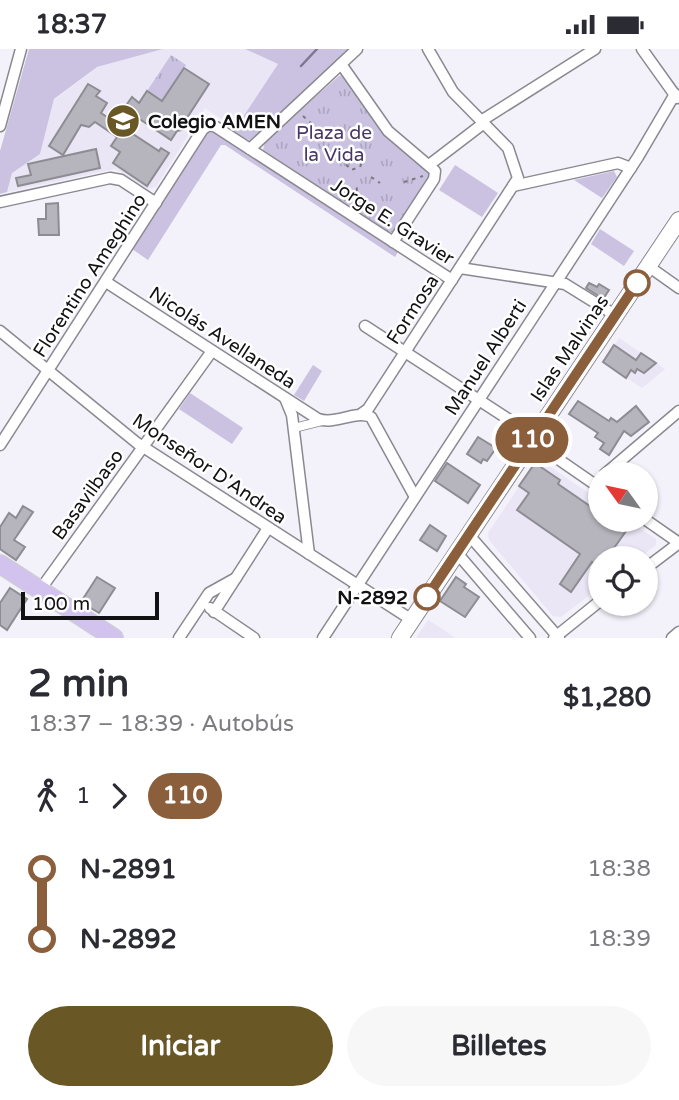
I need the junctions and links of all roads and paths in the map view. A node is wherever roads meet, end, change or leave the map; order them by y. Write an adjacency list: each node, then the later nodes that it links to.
1 (21, 49): 11 (street)
2 (357, 49): 6 (street)
3 (594, 49): 9 (street)
4 (642, 49): 7 (street)
5 (434, 51): 9 (street)
6 (341, 64): 13 (street); 16 (street)
7 (677, 97): 15 (street, Manuel Alberti)
8 (299, 113): 12 (path)
9 (483, 122): 16 (street); 21 (street)
10 (209, 125): 13 (street, Jorge E. Gravier); 23 (street, Florentino Ameghino)
11 (0, 126)
12 (314, 127)
13 (250, 149): 26 (street, Jorge E. Gravier)
14 (343, 162): 14 (path)
15 (631, 168): 21 (street); 31 (street, Manuel Alberti)
16 (429, 169): 18 (path); 26 (street)
17 (372, 177): 19 (path)
18 (404, 182)
19 (380, 183)
20 (358, 184): 24 (path)
21 (513, 186): 28 (street, Formosa)
22 (0, 202): 23 (street)
23 (156, 203): 30 (street, Florentino Ameghino)
24 (356, 210)
25 (679, 220): 27 (main road, Islas Malvinas)
26 (393, 242): 29 (street, Jorge E. Gravier)
27 (648, 267): 32 (street); 33 (main road, Islas Malvinas)
28 (460, 268): 29 (street, Formosa); 31 (street, Jorge E. Gravier)
29 (452, 280): 37 (street, Formosa)
30 (106, 282): 36 (street, Nicolás Avellaneda); 38 (street, Florentino Ameghino)
31 (556, 282): 33 (street, Jorge E. Gravier); 40 (street, Manuel Alberti)
32 (679, 288)
33 (615, 316): 45 (main road, Islas Malvinas)
34 (365, 326): 37 (street)
35 (0, 331): 38 (street, Monseñor D'Andrea)
36 (212, 351): 39 (street, Nicolás Avellaneda); 47 (street, Basavilbaso)
37 (405, 352): 40 (street); 42 (street, Formosa)
38 (49, 371): 46 (street, Florentino Ameghino); 47 (street, Monseñor D'Andrea)
39 (285, 398): 43 (street, Nicolás Avellaneda); 44 (street)
40 (478, 400): 45 (street); 50 (street, Manuel Alberti)
41 (679, 411): 48 (street)
42 (361, 414): 43 (street); 50 (street)
43 (322, 421): 44 (street)
44 (293, 428): 56 (street)
45 (533, 438): 49 (street); 53 (main road, Islas Malvinas)
46 (0, 445)
47 (143, 447): 51 (street, Monseñor D'Andrea); 61 (street, Basavilbaso)
48 (619, 462)
49 (588, 478)
50 (415, 497): 60 (street, Manuel Alberti)
51 (268, 528): 56 (street, Monseñor D'Andrea); 59 (street)
52 (658, 528): 54 (street)
53 (469, 535): 55 (main road, Islas Malvinas); 67 (street)
54 (679, 543): 57 (street)
55 (457, 553): 65 (main road, Islas Malvinas); 73 (street)
56 (309, 554): 60 (street, Monseñor D'Andrea)
57 (658, 559)
58 (0, 564): 61 (main road)
59 (236, 578): 62 (street); 64 (street)
60 (358, 585): 65 (street, Monseñor D'Andrea); 71 (street, Manuel Alberti)
61 (40, 590): 68 (main road)
62 (201, 603): 64 (street); 69 (street)
63 (588, 611): 67 (street)
64 (214, 612): 70 (street)
65 (412, 620): 72 (main road, Islas Malvinas)
66 (679, 632): 74 (street)
67 (556, 637)
68 (114, 638)
69 (179, 638)
70 (254, 638)
71 (323, 638)
72 (400, 638)
73 (530, 638)
74 (672, 638)

